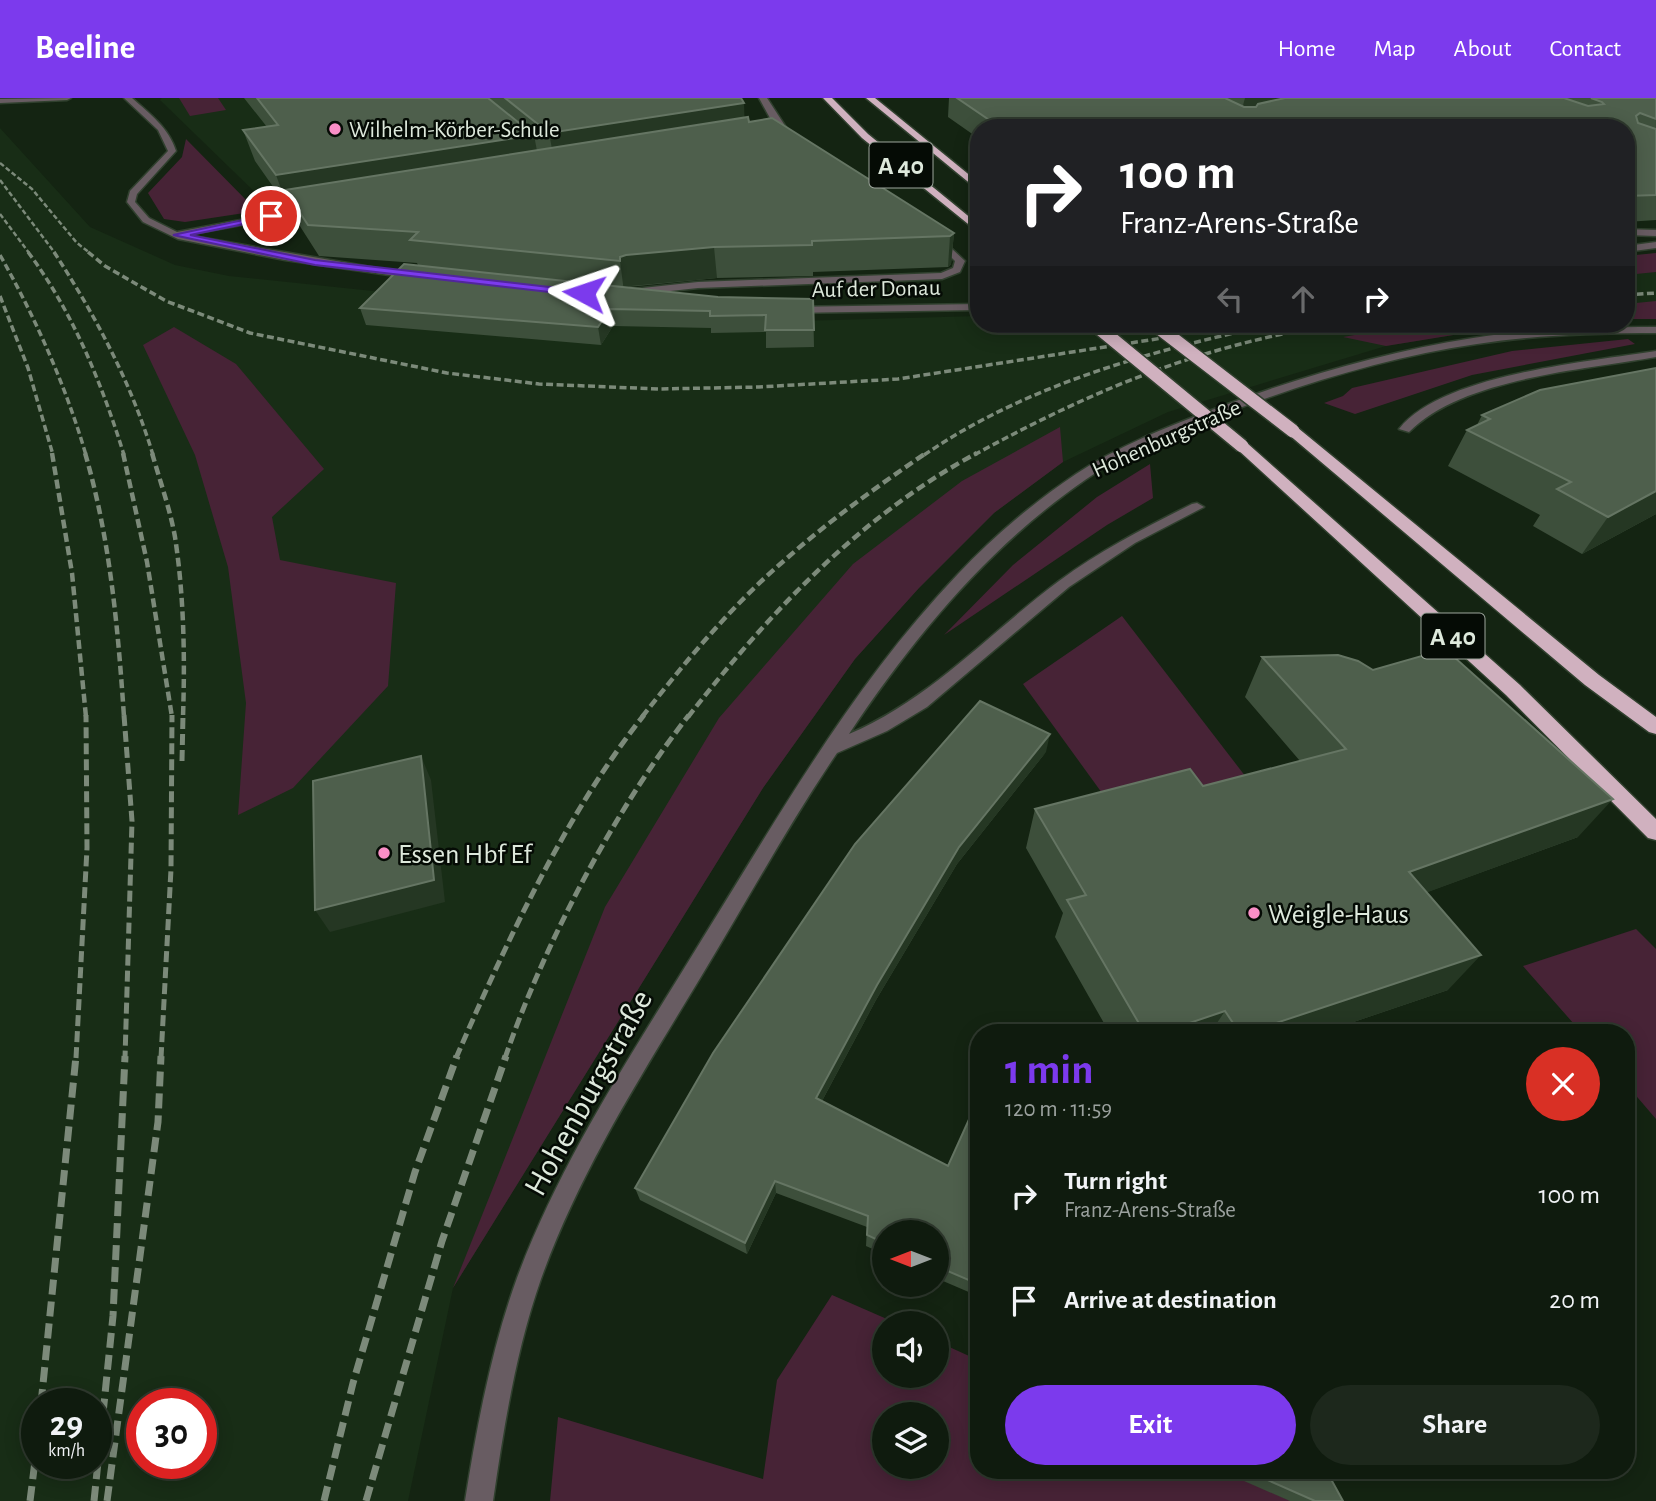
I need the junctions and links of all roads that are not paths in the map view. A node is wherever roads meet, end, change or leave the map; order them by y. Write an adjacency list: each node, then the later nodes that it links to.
1 (67, 98): 6 (street)
2 (128, 98): 16 (street)
3 (763, 98): 7 (street)
4 (827, 98): 12 (highway, A 40)
5 (870, 98): 10 (highway, A 40)
6 (0, 101)
7 (785, 133): 8 (street); 9 (street)
8 (772, 135)
9 (796, 140)
10 (970, 180)
11 (323, 208): 16 (street)
12 (970, 222)
13 (1635, 232): 15 (street)
14 (931, 233): 20 (street, Auf der Donau)
15 (1656, 233)
16 (177, 235): 19 (street)
17 (1656, 245): 18 (street)
18 (1635, 248)
19 (423, 277)
20 (657, 301)
21 (970, 307): 22 (street, Auf der Donau)
22 (776, 310)
23 (1656, 330): 24 (street, Hohenburgstraße)
24 (1635, 331)
25 (1105, 333): 35 (highway, A 40, bridge)
26 (1166, 333): 31 (highway, A 40, bridge)
27 (1573, 333): 34 (street, Hohenburgstraße)
28 (1656, 354): 29 (street)
29 (1405, 429)
30 (1196, 507): 34 (street)
31 (1592, 680): 32 (highway); 33 (highway, A 40)
32 (1656, 727)
33 (1656, 742)
34 (832, 748): 36 (street, Hohenburgstraße)
35 (1656, 832)
36 (479, 1501)

